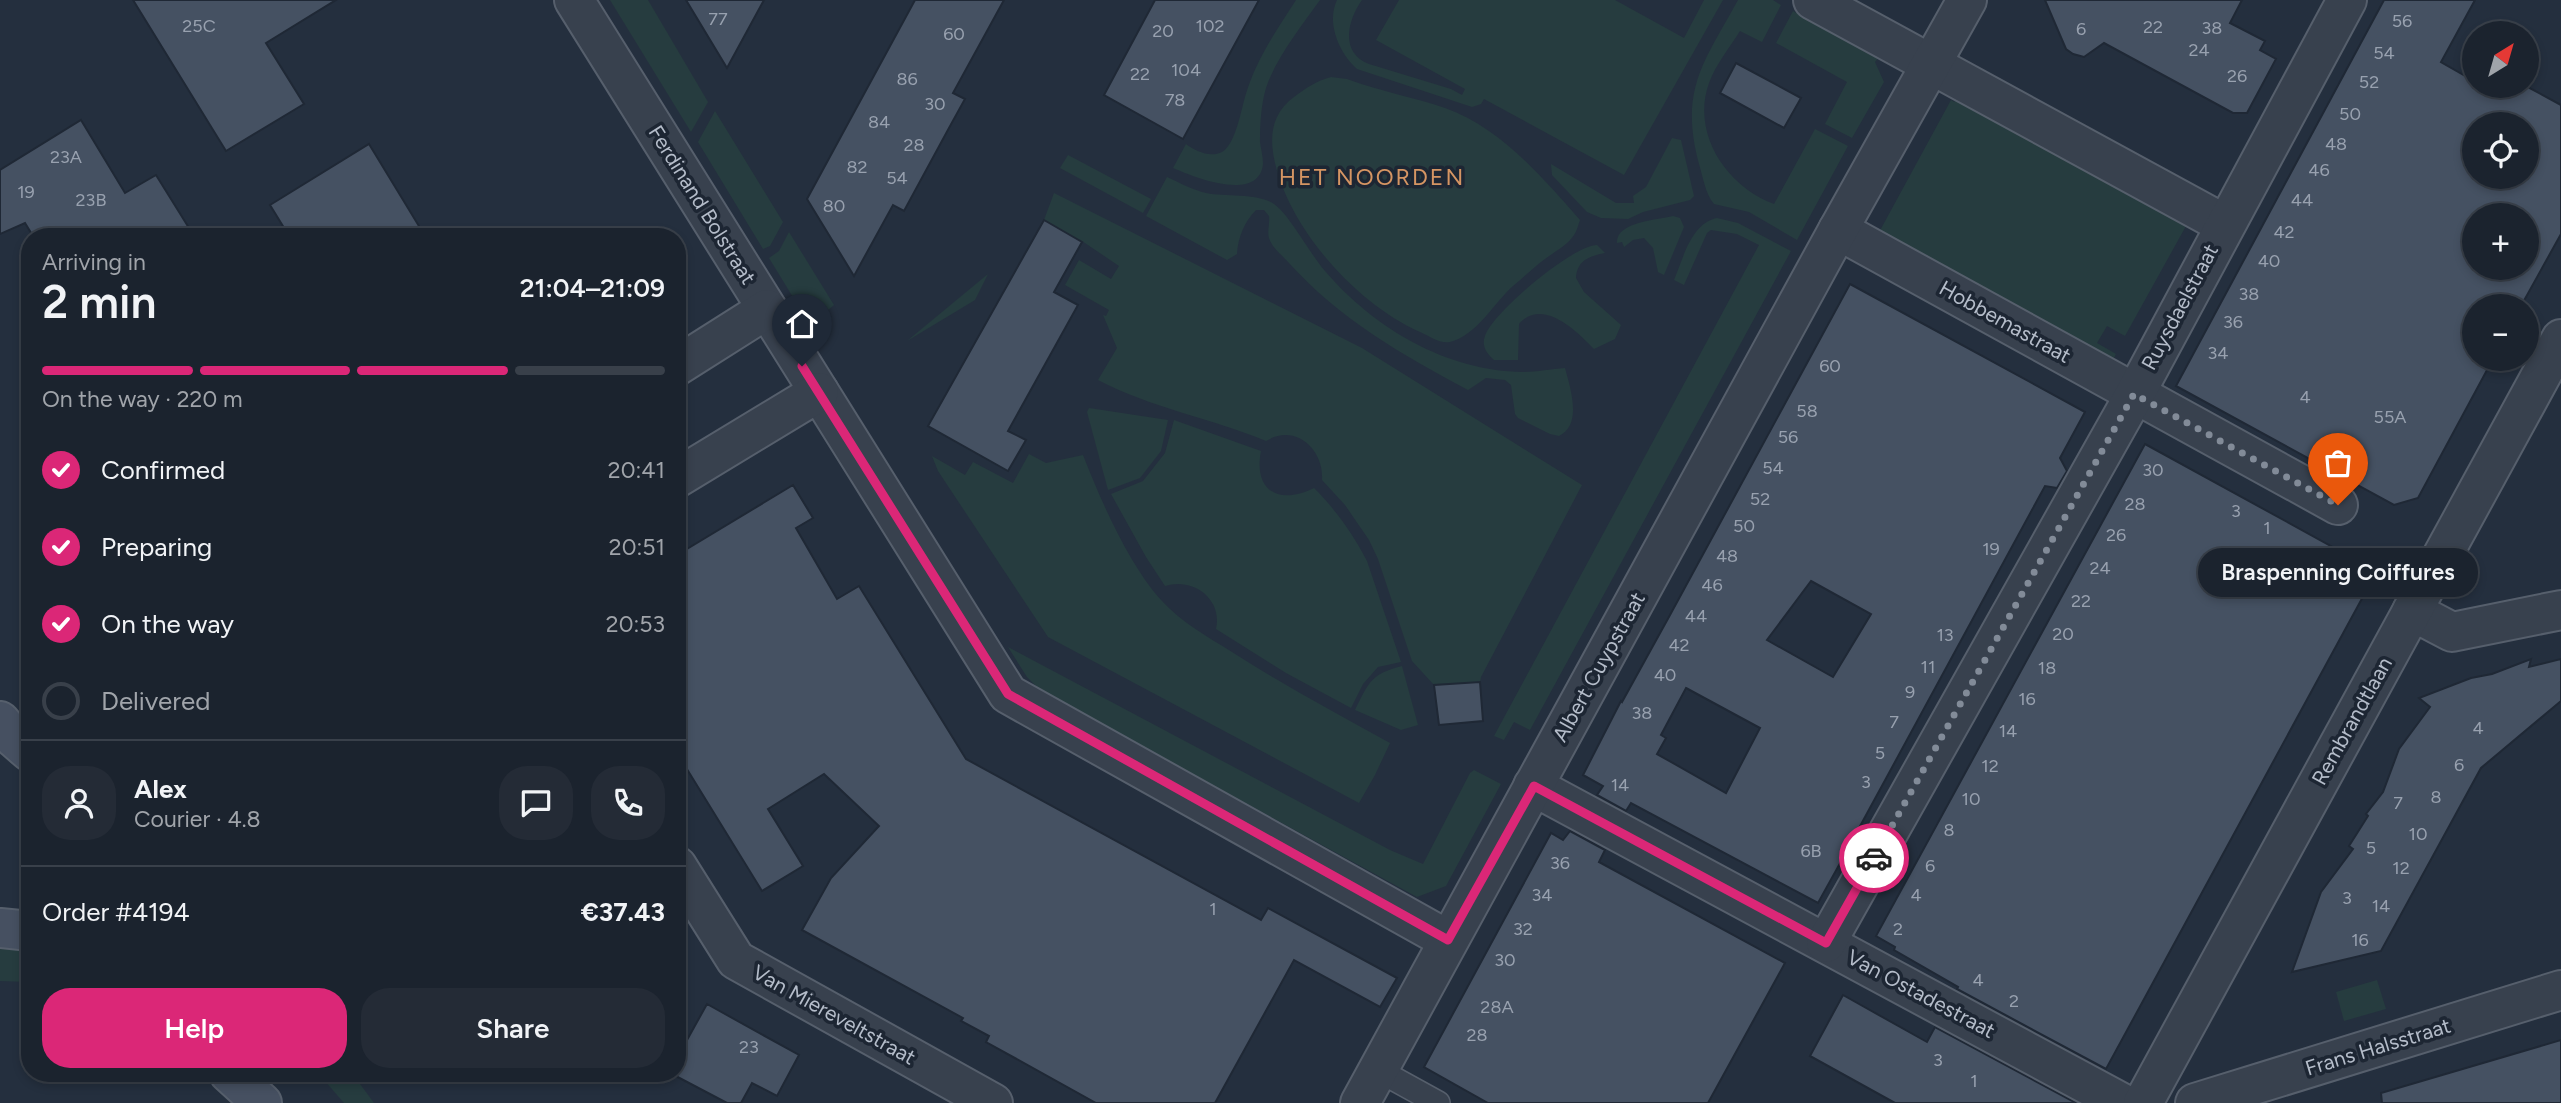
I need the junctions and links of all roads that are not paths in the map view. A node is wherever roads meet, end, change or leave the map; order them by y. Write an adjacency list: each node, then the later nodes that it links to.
1 (574, 0): 8 (street, Ferdinand Bolstraat)
2 (1813, 0): 5 (street)
3 (1967, 0): 5 (street)
4 (2347, 0): 6 (street, Ruysdaelstraat)
5 (1931, 65): 6 (street); 7 (street)
6 (2224, 224): 12 (street, Ruysdaelstraat)
7 (1838, 230): 12 (street, Hobbemastraat); 21 (street, Albert Cuypstraat)
8 (767, 309): 10 (street); 11 (street, Ferdinand Bolstraat)
9 (2561, 339): 16 (street, Rembrandtlaan)
10 (686, 360)
11 (819, 392): 13 (street); 25 (street, Ferdinand Bolstraat)
12 (2134, 394): 14 (street, Hobbemastraat); 26 (street, Ruysdaelstraat)
13 (686, 473)
14 (2338, 505)
15 (2561, 610): 16 (street)
16 (2412, 611): 37 (street, Rembrandtlaan)
17 (0, 721): 18 (main road)
18 (21, 744)
19 (21, 754): 20 (main road)
20 (0, 757)
21 (1534, 786): 25 (street, Albert Cuypstraat); 26 (street, Van Ostadestraat)
22 (686, 880): 33 (street, Van Miereveltstraat)
23 (0, 928): 24 (main road)
24 (21, 931)
25 (1448, 940): 28 (street, Albert Cuypstraat)
26 (1826, 943): 36 (street, Van Ostadestraat)
27 (2561, 990): 38 (street, Frans Halsstraat)
28 (1378, 1070): 34 (street, Albert Cuypstraat); 35 (lane)
29 (239, 1082): 31 (main road)
30 (262, 1082): 32 (main road)
31 (261, 1103)
32 (278, 1103)
33 (993, 1103)
34 (1360, 1103)
35 (1438, 1103)
36 (2123, 1103)
37 (2143, 1103)
38 (2195, 1103)

